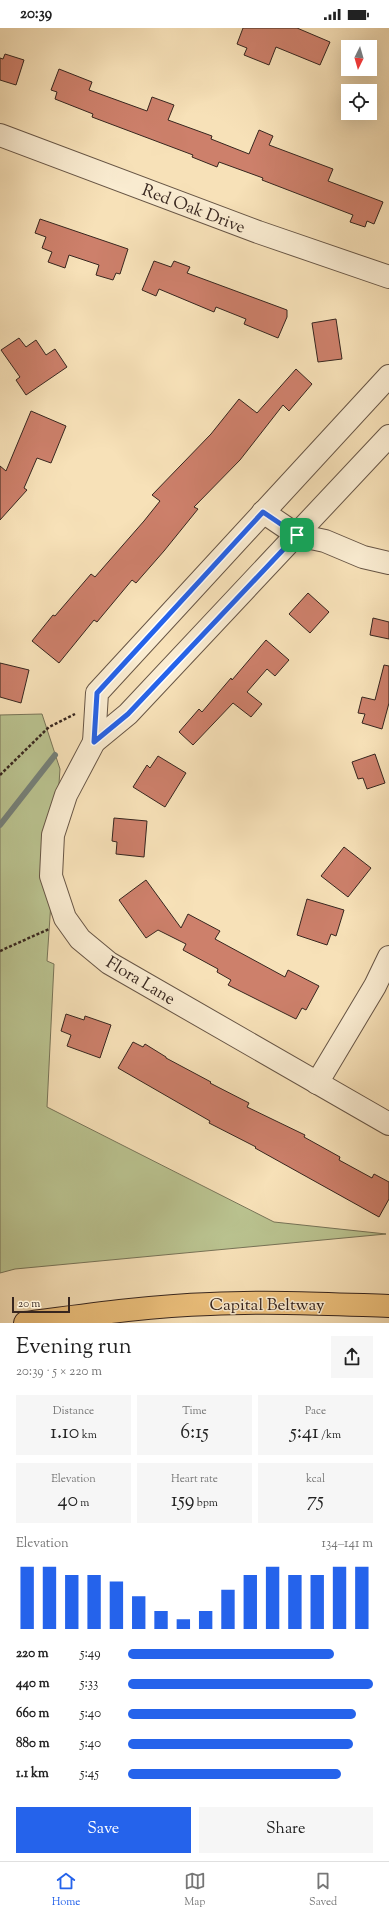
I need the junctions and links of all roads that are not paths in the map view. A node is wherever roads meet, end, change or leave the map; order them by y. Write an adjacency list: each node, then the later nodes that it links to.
1 (0, 135): 2 (street, Red Oak Drive)
2 (389, 277)
3 (389, 376): 5 (street)
4 (389, 436): 6 (street)
5 (263, 512): 6 (street); 8 (street)
6 (297, 535): 7 (street); 8 (street)
7 (389, 563)
8 (94, 742): 10 (street, Flora Lane)
9 (389, 957): 10 (street)
10 (317, 1083): 11 (street, Flora Lane)
11 (389, 1124)
12 (389, 1306): 13 (highway, Capital Beltway)
13 (25, 1323)

